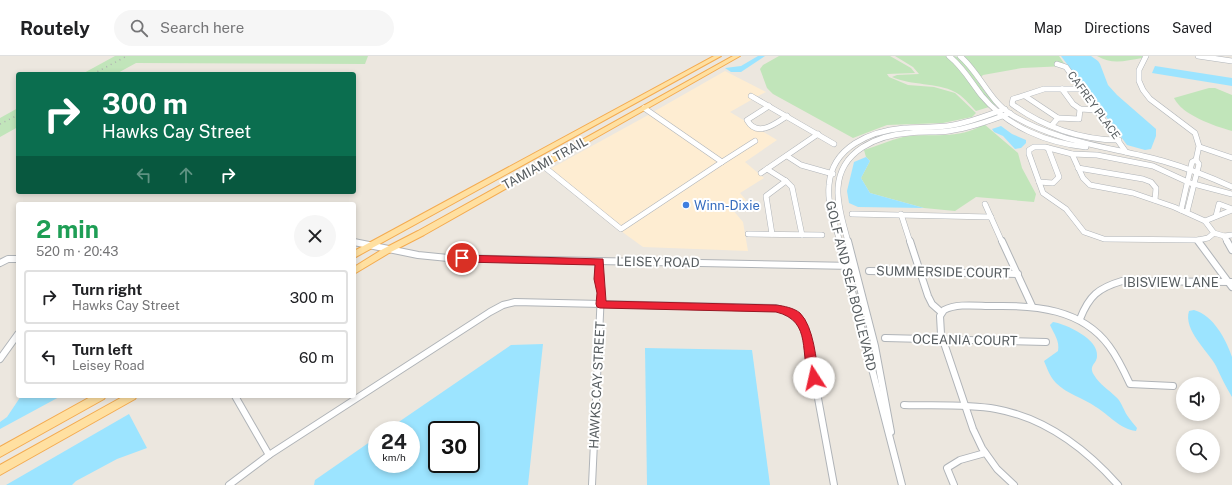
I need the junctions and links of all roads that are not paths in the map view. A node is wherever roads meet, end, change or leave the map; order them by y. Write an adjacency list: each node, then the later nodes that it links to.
1 (718, 56): 11 (main road, TAMIAMI TRAIL)
2 (736, 56): 15 (main road, TAMIAMI TRAIL)
3 (950, 56): 19 (street)
4 (960, 56): 16 (street)
5 (1146, 56): 31 (street)
6 (1198, 56): 7 (street)
7 (1232, 61)
8 (1057, 64): 10 (street, CAFREY PLACE)
9 (1062, 89): 10 (street); 13 (street); 17 (street)
10 (1082, 89): 18 (street, CAFREY PLACE)
11 (649, 94): 15 (main road); 28 (main road, TAMIAMI TRAIL)
12 (751, 96): 14 (street)
13 (1025, 96): 23 (street); 24 (street)
14 (769, 106): 21 (street); 21 (street)
15 (644, 108): 38 (street); 39 (main road, TAMIAMI TRAIL)
16 (1005, 109): 19 (street, GOLF AND SEA BOULEVARD); 20 (street)
17 (1080, 109): 18 (street); 23 (street)
18 (1097, 110): 26 (street, CAFREY PLACE)
19 (997, 112): 22 (street); 45 (street, GOLF AND SEA BOULEVARD)
20 (1010, 114): 22 (street, GOLF AND SEA BOULEVARD); 30 (street)
21 (787, 116): 25 (street)
22 (1003, 116): 30 (street); 46 (street, GOLF AND SEA BOULEVARD)
23 (1058, 118): 24 (street)
24 (1052, 125): 26 (street)
25 (818, 134): 29 (street); 35 (street)
26 (1119, 140): 33 (street, CAFREY PLACE)
27 (754, 141): 38 (street)
28 (558, 144): 47 (main road); 72 (main road, TAMIAMI TRAIL)
29 (834, 144)
30 (1098, 147): 33 (street)
31 (1200, 147): 36 (street); 37 (street)
32 (1048, 148): 34 (street); 49 (street); 49 (street)
33 (1126, 152): 42 (street)
34 (1072, 154): 40 (street); 50 (street)
35 (787, 156): 41 (street); 45 (street)
36 (1232, 158)
37 (1196, 160): 42 (street); 43 (street)
38 (722, 162): 39 (street)
39 (542, 165): 47 (main road, TAMIAMI TRAIL)
40 (1078, 168): 54 (street); 54 (street)
41 (768, 169): 44 (street); 48 (street)
42 (1191, 170): 43 (street); 50 (street)
43 (1197, 172): 51 (street); 52 (street)
44 (761, 173)
45 (830, 173): 46 (street); 79 (street, GOLF AND SEA BOULEVARD)
46 (838, 175): 80 (street, GOLF AND SEA BOULEVARD)
47 (521, 177): 73 (main road, TAMIAMI TRAIL)
48 (786, 181): 65 (street); 66 (street)
49 (1039, 182): 70 (street)
50 (1187, 182): 51 (street); 57 (street)
51 (1194, 184): 53 (street); 57 (street)
52 (1232, 186)
53 (1232, 194)
54 (1155, 200): 57 (street)
55 (985, 204): 61 (street)
56 (1232, 209): 60 (street); 60 (street)
57 (1184, 211): 62 (street)
58 (852, 214): 59 (street)
59 (901, 214): 61 (street); 83 (street)
60 (1216, 216): 62 (street)
61 (991, 217): 84 (street)
62 (1205, 221): 63 (street)
63 (1214, 233): 69 (street); 70 (street)
64 (748, 234): 65 (street)
65 (772, 234): 66 (street)
66 (802, 235): 67 (street)
67 (822, 235)
68 (1232, 235): 69 (street)
69 (1224, 236): 74 (street)
70 (1198, 240): 85 (street)
71 (356, 242): 72 (street, LEISEY ROAD)
72 (371, 245): 73 (street, LEISEY ROAD); 75 (main road, TAMIAMI TRAIL)
73 (391, 249): 77 (street, LEISEY ROAD); 81 (main road, TAMIAMI TRAIL)
74 (1232, 250)
75 (356, 254)
76 (16, 259): 78 (street)
77 (599, 261): 79 (street, LEISEY ROAD); 86 (street, HAWKS CAY STREET)
78 (0, 263)
79 (846, 266): 80 (street, LEISEY ROAD); 103 (street, GOLF AND SEA BOULEVARD)
80 (854, 266): 103 (street, GOLF AND SEA BOULEVARD)
81 (356, 270)
82 (869, 271): 83 (street, SUMMERSIDE COURT)
83 (920, 272): 84 (street, SUMMERSIDE COURT); 88 (street)
84 (1018, 274): 87 (street)
85 (1231, 283): 89 (street, IBISVIEW LANE)
86 (600, 304): 106 (street); 109 (street, HAWKS CAY STREET); 110 (street)
87 (1032, 306): 88 (street); 89 (street)
88 (941, 312): 92 (street)
89 (1080, 319): 95 (street)
90 (16, 337): 94 (street)
91 (885, 338): 92 (street, OCEANIA COURT)
92 (942, 340): 93 (street, OCEANIA COURT); 100 (street)
93 (1046, 342)
94 (0, 360)
95 (1173, 386)
96 (97, 398): 101 (main road)
97 (128, 398): 102 (main road)
98 (236, 398): 106 (street)
99 (904, 405): 100 (street)
100 (965, 407): 105 (street); 114 (street)
101 (47, 426): 102 (main road); 104 (main road)
102 (54, 440): 107 (main road)
103 (893, 448): 111 (street, GOLF AND SEA BOULEVARD)
104 (0, 452)
105 (985, 453): 112 (street); 113 (street)
106 (269, 455): 108 (street)
107 (0, 470)
108 (229, 485)
109 (592, 485)
110 (834, 485)
111 (902, 485)
112 (954, 485)
113 (1014, 485)
114 (1118, 485)

